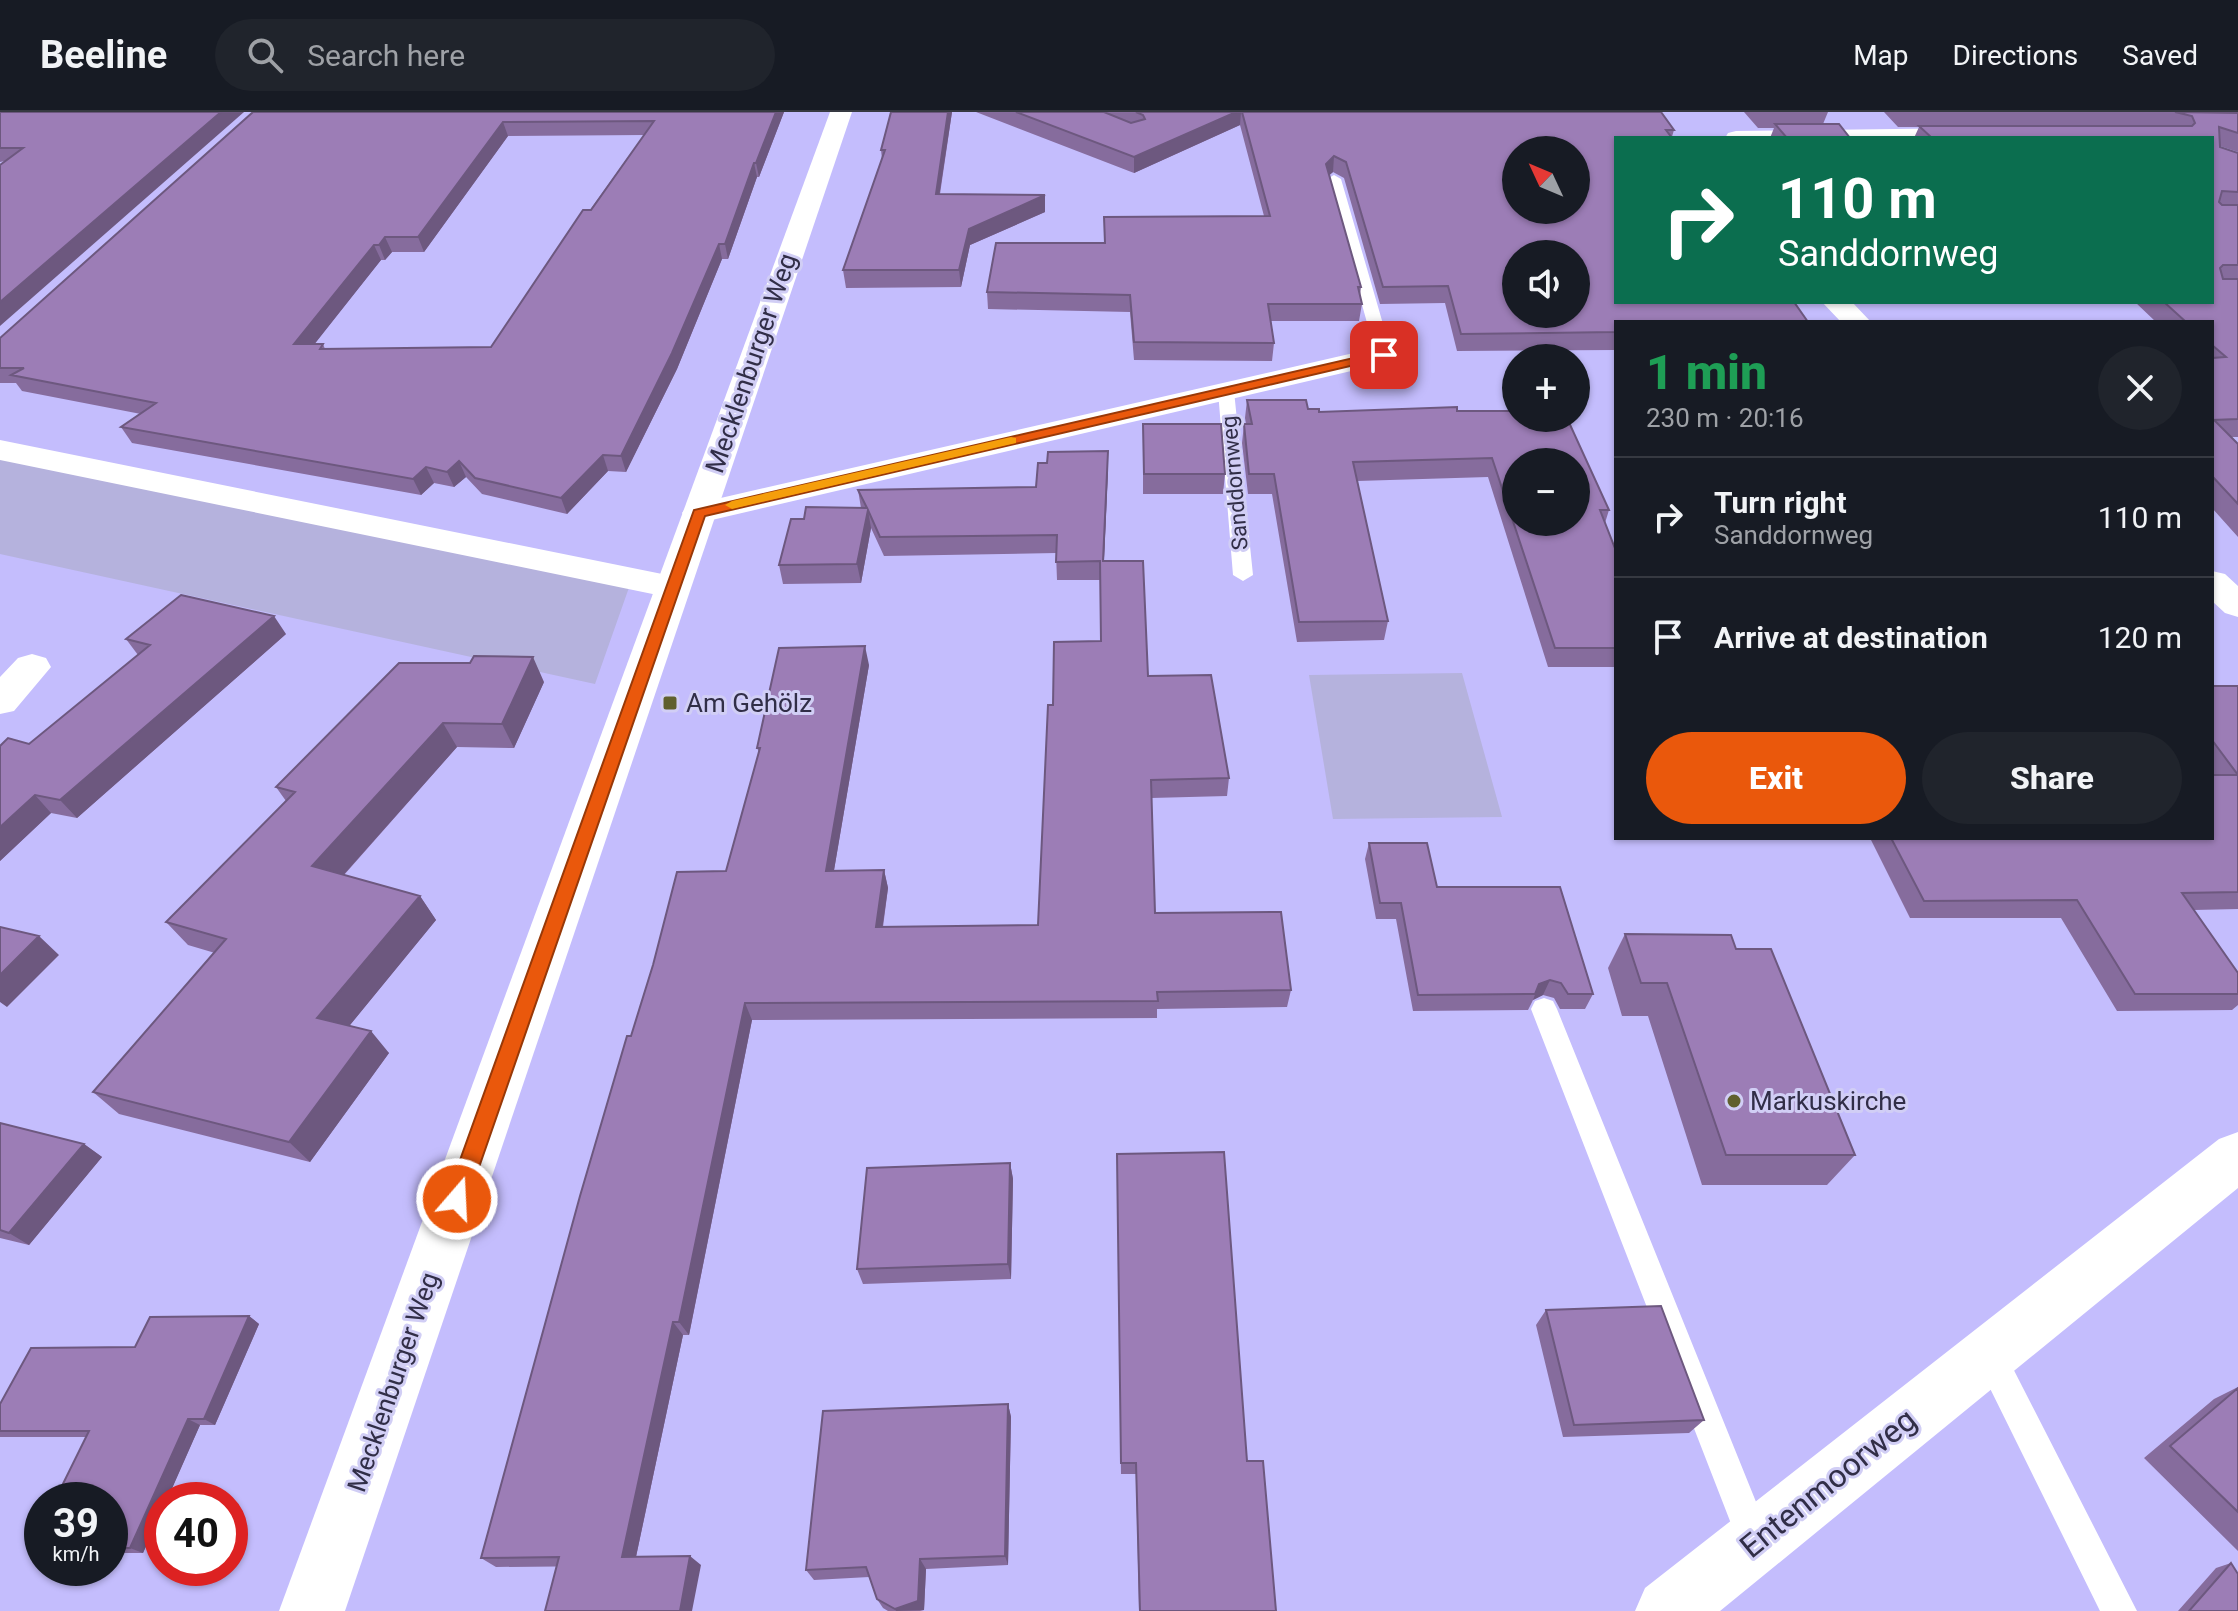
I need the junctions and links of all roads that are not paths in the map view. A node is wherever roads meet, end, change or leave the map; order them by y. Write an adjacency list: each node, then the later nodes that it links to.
1 (841, 112): 10 (street, Mecklenburger Weg)
2 (1999, 135): 3 (street)
3 (1911, 136)
4 (1334, 179): 7 (lane)
5 (1838, 304): 6 (street)
6 (1855, 320)
7 (1384, 355): 8 (street, Sanddornweg)
8 (1226, 391): 10 (street, Sanddornweg); 11 (lane, Sanddornweg)
9 (0, 450): 13 (street)
10 (699, 513): 13 (street, Mecklenburger Weg)
11 (1243, 575)
12 (2214, 584): 14 (street)
13 (672, 587): 21 (street, Mecklenburger Weg)
14 (2238, 605)
15 (32, 667): 16 (street)
16 (0, 701)
17 (1544, 1009): 20 (lane)
18 (2238, 1156): 19 (street, Entenmoorweg)
19 (1989, 1354): 20 (street, Entenmoorweg); 23 (lane)
20 (1755, 1542): 22 (street, Entenmoorweg)
21 (312, 1611)
22 (1668, 1611)
23 (2119, 1611)

